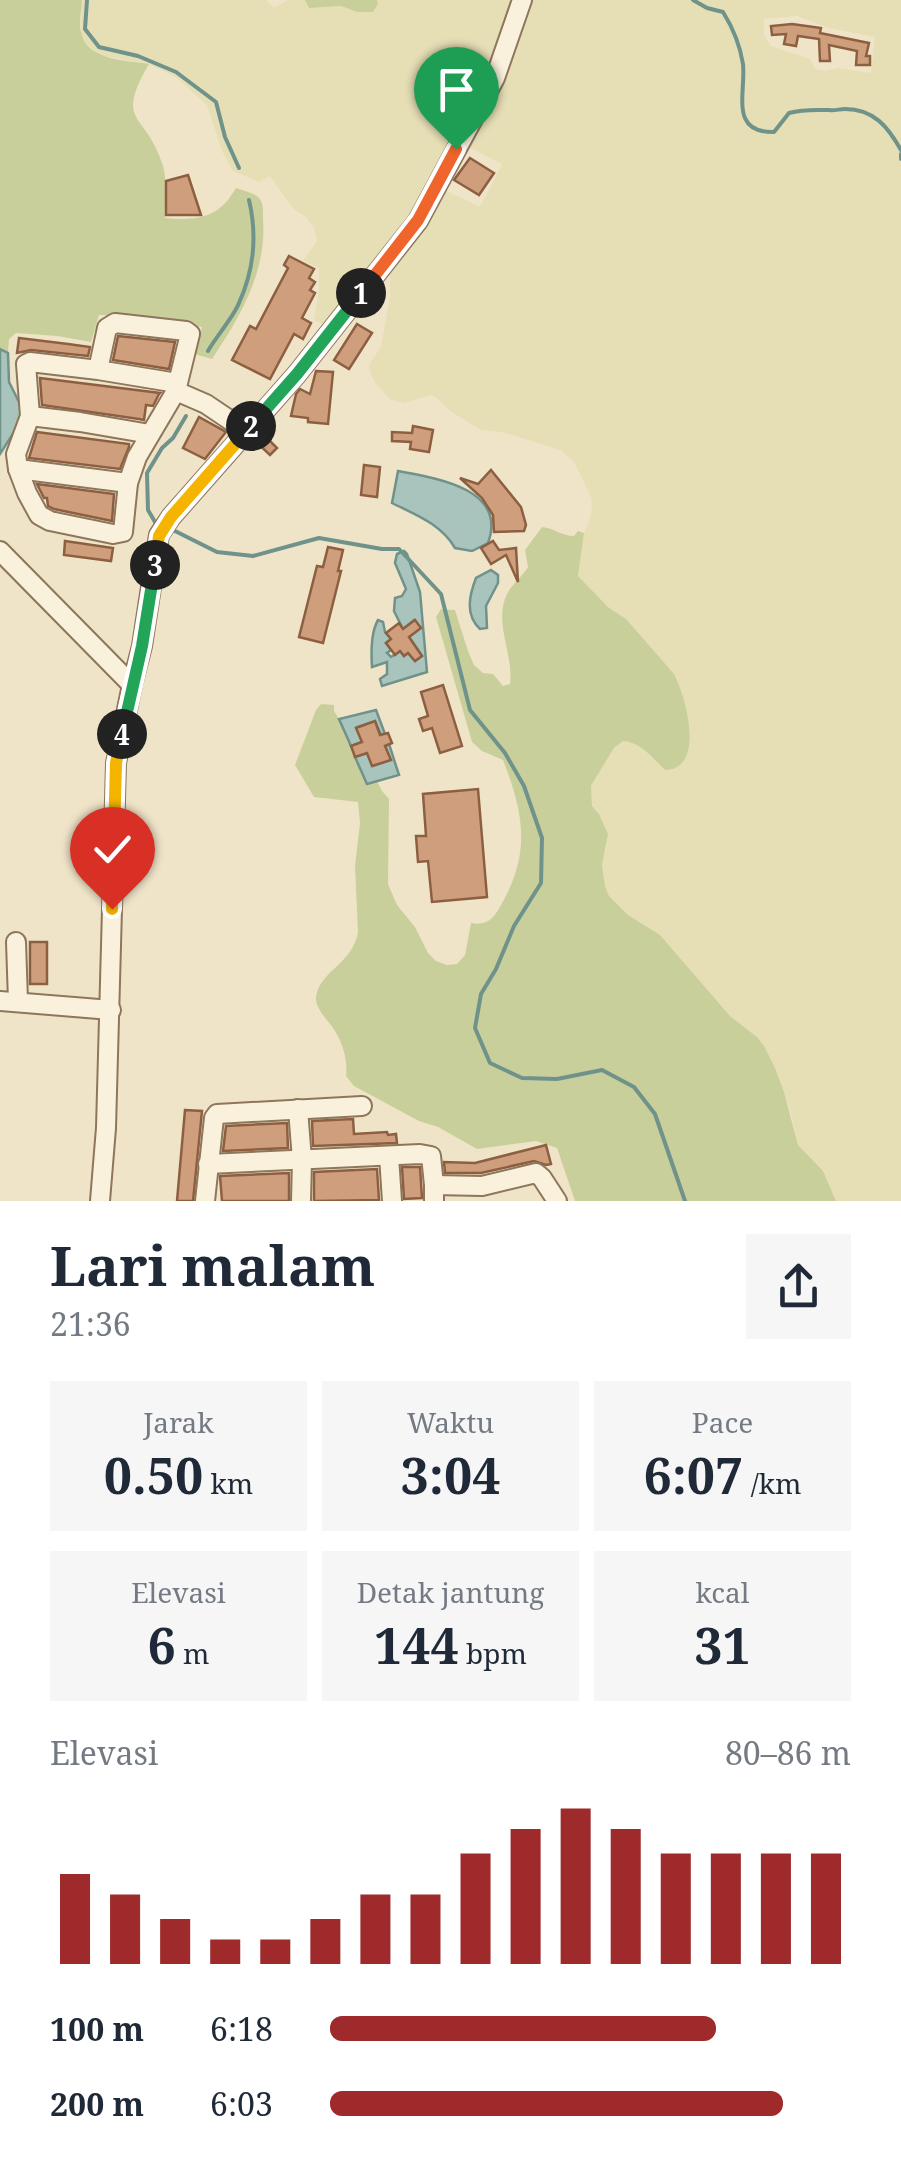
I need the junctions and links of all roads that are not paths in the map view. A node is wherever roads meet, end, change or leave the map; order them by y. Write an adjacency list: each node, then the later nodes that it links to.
1 (522, 0): 5 (street)
2 (98, 370): 3 (street); 3 (street); 4 (street)
3 (180, 389): 5 (street); 6 (street)
4 (30, 416): 6 (street); 7 (street)
5 (246, 431): 10 (street)
6 (150, 434): 8 (street)
7 (18, 469): 8 (street); 8 (street)
8 (128, 482)
9 (0, 551): 10 (street)
10 (132, 685): 13 (street)
11 (16, 942): 12 (street)
12 (9, 1001): 13 (street)
13 (111, 1010): 20 (street)
14 (362, 1106): 15 (street)
15 (298, 1109): 17 (street); 18 (street)
16 (389, 1156): 17 (street); 19 (street); 23 (street)
17 (302, 1160): 18 (street); 22 (street)
18 (208, 1164): 21 (street)
19 (434, 1193): 25 (street)
20 (100, 1201)
21 (205, 1201)
22 (302, 1201)
23 (392, 1201)
24 (540, 1201): 25 (street)
25 (556, 1201)

